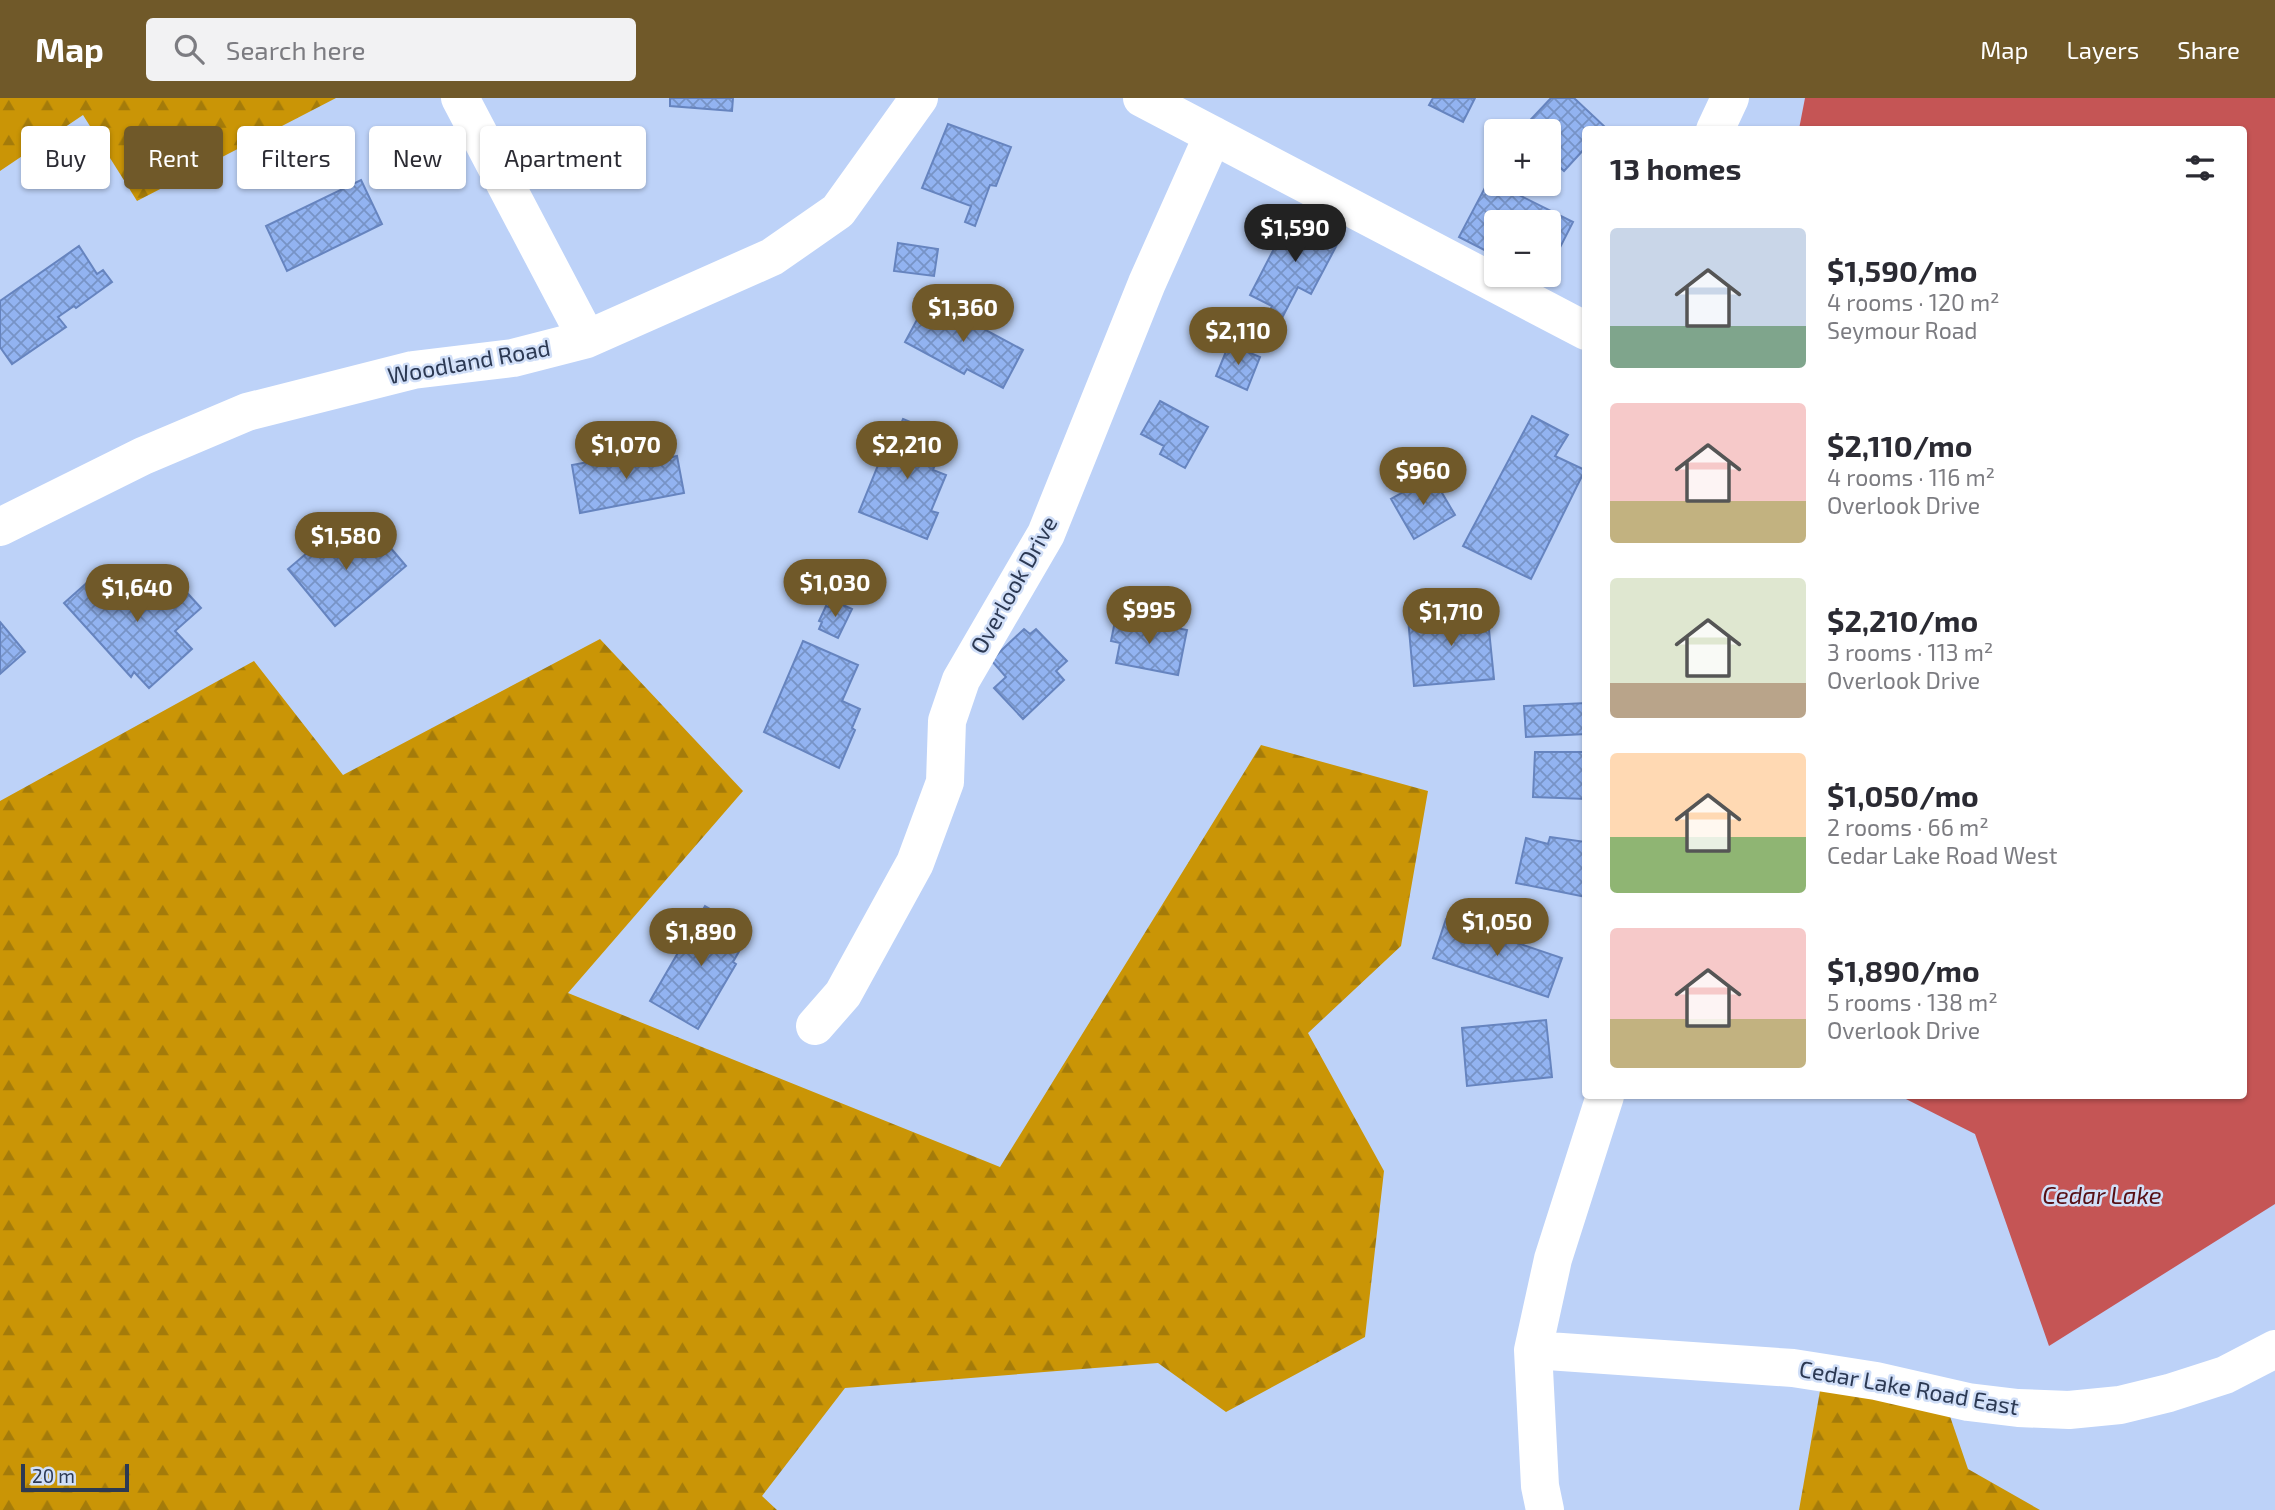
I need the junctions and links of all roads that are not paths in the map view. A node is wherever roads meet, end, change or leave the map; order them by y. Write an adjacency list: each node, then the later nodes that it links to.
1 (460, 98): 8 (street)
2 (919, 98): 8 (street, Woodland Road)
3 (1142, 98): 6 (street)
4 (1730, 98): 5 (street)
5 (1717, 126)
6 (1213, 135): 7 (street); 10 (street, Overlook Drive)
7 (1582, 329)
8 (587, 339): 9 (street, Woodland Road)
9 (0, 527)
10 (815, 1026)
11 (1604, 1099): 13 (street)
12 (2275, 1349): 13 (street, Cedar Lake Road East)
13 (1533, 1350): 14 (street)
14 (1545, 1510)

